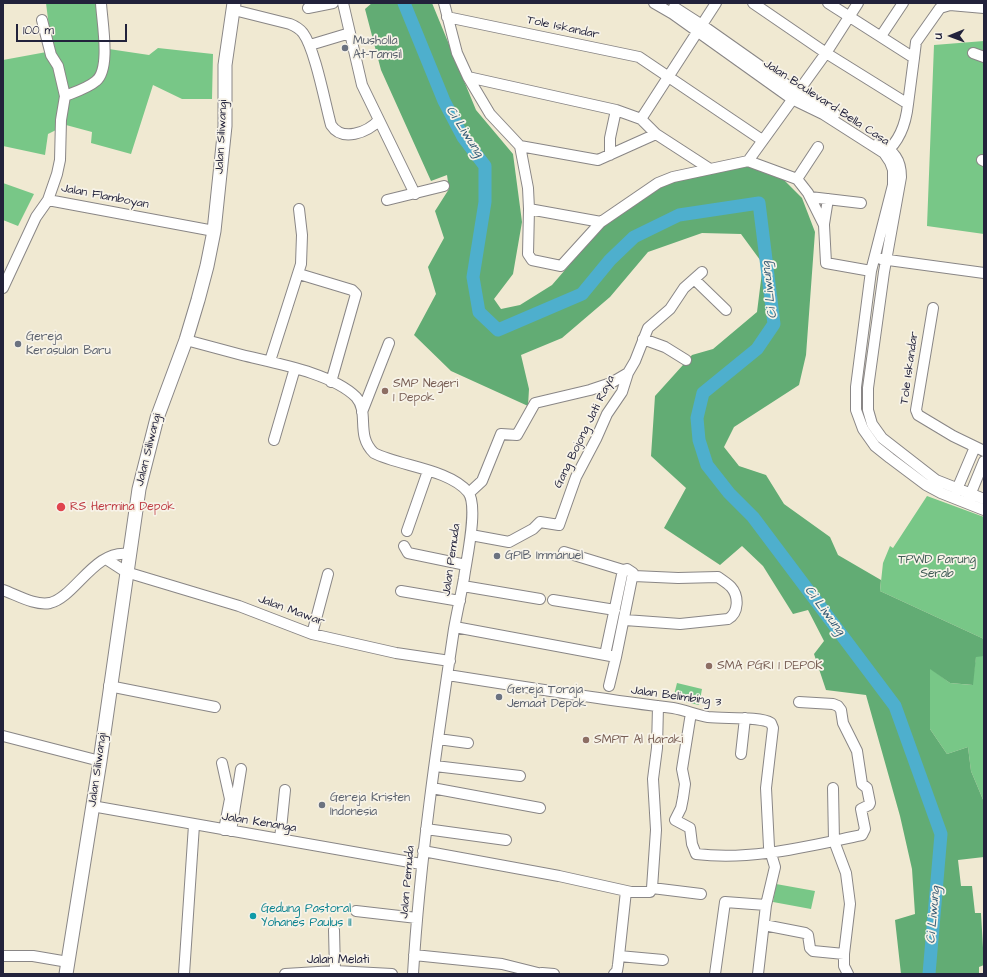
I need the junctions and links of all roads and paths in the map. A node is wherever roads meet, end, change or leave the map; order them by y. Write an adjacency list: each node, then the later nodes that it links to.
1 (103, 3): 28 (street)
2 (333, 3): 13 (street)
3 (343, 3): 19 (street)
4 (444, 3): 15 (street)
5 (654, 3): 18 (street, Jalan Boulevard Bella Casa)
6 (667, 3): 18 (street, Jalan Boulevard Bella Casa)
7 (716, 3): 18 (street)
8 (753, 3): 22 (street)
9 (828, 3): 16 (street)
10 (858, 3): 16 (street)
11 (903, 3): 20 (street)
12 (234, 7): 21 (street); 54 (main road, Jalan Siliwangi)
13 (308, 8)
14 (984, 8): 25 (street, Jalan Boulevard Bella Casa)
15 (447, 17): 26 (street, Tole Iskandar); 27 (street)
16 (848, 17): 20 (street); 22 (street)
17 (42, 20): 28 (street, Jalan Flamboyan)
18 (700, 28): 26 (street); 29 (street, Jalan Boulevard Bella Casa)
19 (350, 33): 21 (street); 33 (street)
20 (881, 36): 25 (street)
21 (310, 45): 33 (street)
22 (826, 53): 29 (street); 30 (street)
23 (973, 53): 24 (street)
24 (984, 57)
25 (914, 58): 30 (street, Jalan Boulevard Bella Casa)
26 (668, 76): 32 (street); 35 (street, Tole Iskandar)
27 (468, 77): 31 (street); 36 (street)
28 (65, 96): 47 (street, Jalan Flamboyan)
29 (794, 96): 35 (street); 38 (street, Jalan Boulevard Bella Casa)
30 (908, 104): 38 (street, Jalan Boulevard Bella Casa)
31 (616, 110): 32 (street); 39 (street)
32 (641, 119): 34 (street)
33 (379, 120): 44 (street)
34 (656, 134): 39 (street); 41 (street)
35 (762, 140): 40 (street)
36 (520, 146): 39 (street); 51 (street)
37 (818, 147): 42 (street)
38 (887, 151): 55 (street, Jalan Boulevard Bella Casa); 56 (street, Jalan Boulevard Bella Casa)
39 (610, 155)
40 (748, 161): 41 (street); 42 (street)
41 (710, 169): 52 (street)
42 (796, 179): 45 (street)
43 (444, 186): 44 (street)
44 (415, 194): 48 (street)
45 (810, 197): 46 (street); 53 (street)
46 (828, 199): 49 (street); 53 (street)
47 (48, 200): 54 (street, Jalan Flamboyan); 59 (street)
48 (387, 200)
49 (861, 203)
50 (299, 209): 60 (street)
51 (529, 209): 52 (street); 52 (street)
52 (601, 222)
53 (824, 225): 57 (street)
54 (214, 231): 65 (main road, Jalan Siliwangi)
55 (874, 258): 56 (street); 57 (street, Jalan Boulevard Bella Casa)
56 (886, 259): 58 (street); 78 (street, Jalan Boulevard Bella Casa)
57 (871, 271): 78 (street, Jalan Boulevard Bella Casa)
58 (984, 272)
59 (7, 273): 61 (street)
60 (299, 274): 68 (street); 71 (street)
61 (3, 288)
62 (933, 308): 74 (street, Tole Iskandar)
63 (726, 310): 64 (street, Gang Bojong Jati Raya)
64 (643, 339): 67 (street); 70 (street, Gang Bojong Jati Raya)
65 (186, 340): 68 (street); 86 (main road, Jalan Siliwangi)
66 (389, 343): 72 (street)
67 (686, 360)
68 (270, 361): 69 (street)
69 (295, 368): 71 (street); 73 (street)
70 (628, 373): 77 (street, Gang Bojong Jati Raya); 83 (street, Gang Bojong Jati Raya)
71 (331, 382): 72 (street)
72 (362, 412): 76 (street)
73 (274, 440)
74 (979, 449): 78 (street, Tole Iskandar)
75 (984, 461): 79 (street)
76 (428, 471): 77 (street); 82 (street)
77 (469, 493): 83 (street, Jalan Pemuda)
78 (955, 493): 79 (street, Jalan Boulevard Bella Casa)
79 (968, 498): 80 (street, Jalan Boulevard Bella Casa); 81 (street, Jalan Boulevard Bella Casa)
80 (984, 499)
81 (984, 510)
82 (407, 532)
83 (471, 535): 88 (street, Jalan Pemuda)
84 (404, 546): 88 (street)
85 (564, 552): 89 (street)
86 (128, 554): 87 (street); 90 (main road, Jalan Siliwangi)
87 (106, 559): 90 (street, Jalan Mawar); 94 (street)
88 (466, 565): 93 (street, Jalan Pemuda)
89 (622, 570): 92 (street); 99 (street)
90 (126, 572): 102 (street, Jalan Mawar); 107 (main road, Jalan Siliwangi)
91 (328, 574): 102 (street)
92 (634, 576): 100 (street); 100 (street)
93 (463, 586): 96 (street); 98 (street, Jalan Pemuda)
94 (3, 590)
95 (401, 591): 98 (street)
96 (540, 599)
97 (553, 600): 99 (street)
98 (460, 601): 101 (street, Jalan Pemuda)
99 (615, 610): 103 (street)
100 (625, 620): 104 (street)
101 (455, 627): 103 (street); 105 (street, Jalan Pemuda)
102 (312, 634): 105 (street, Jalan Mawar)
103 (605, 655): 104 (street)
104 (616, 657): 108 (street)
105 (450, 661): 106 (street, Jalan Pemuda)
106 (448, 675): 110 (street, Jalan Belimbing 3); 115 (street, Jalan Pemuda)
107 (109, 686): 111 (street); 118 (main road, Jalan Siliwangi)
108 (609, 686)
109 (799, 702): 133 (street)
110 (658, 706): 112 (street, Jalan Belimbing 3); 137 (street)
111 (215, 707)
112 (691, 713): 113 (street, Jalan Belimbing 3); 135 (street)
113 (745, 718): 117 (street); 135 (street, Jalan Belimbing 3)
114 (3, 736): 118 (street)
115 (438, 738): 116 (street); 120 (street, Jalan Pemuda)
116 (468, 743)
117 (741, 754)
118 (100, 762): 126 (main road, Jalan Siliwangi)
119 (222, 763): 130 (street)
120 (435, 766): 122 (street); 123 (street, Jalan Pemuda)
121 (241, 769): 130 (street)
122 (520, 776)
123 (432, 788): 127 (street); 129 (street, Jalan Pemuda)
124 (833, 788): 133 (street)
125 (285, 790): 131 (street)
126 (92, 806): 128 (street, Jalan Kenanga); 150 (main road, Jalan Siliwangi)
127 (540, 808)
128 (194, 825): 130 (street, Jalan Kenanga); 153 (street)
129 (426, 828): 132 (street); 134 (street, Jalan Pemuda)
130 (227, 831): 131 (street, Jalan Kenanga)
131 (280, 838): 136 (street, Jalan Kenanga)
132 (506, 840)
133 (834, 841): 135 (street); 145 (street)
134 (423, 851): 136 (street, Jalan Pemuda); 138 (street)
135 (770, 851): 140 (street)
136 (421, 864): 142 (street, Jalan Pemuda)
137 (652, 888): 138 (street); 139 (street)
138 (626, 891): 148 (street)
139 (701, 894)
140 (766, 905): 143 (street); 160 (street)
141 (356, 911): 142 (street)
142 (417, 918): 146 (street, Jalan Pemuda)
143 (764, 925): 145 (street); 161 (street)
144 (334, 930): 151 (street)
145 (844, 954): 162 (street)
146 (414, 955): 156 (street, Jalan Pemuda); 157 (street)
147 (3, 956): 150 (street)
148 (619, 956): 149 (street); 159 (street)
149 (663, 960)
150 (67, 971)
151 (335, 971): 152 (street, Jalan Melati); 154 (street, Jalan Melati)
152 (354, 973): 155 (street, Jalan Melati)
153 (184, 974)
154 (285, 974)
155 (392, 974)
156 (413, 974)
157 (542, 974): 158 (street)
158 (554, 974)
159 (614, 974)
160 (715, 974)
161 (758, 974)
162 (848, 974)

